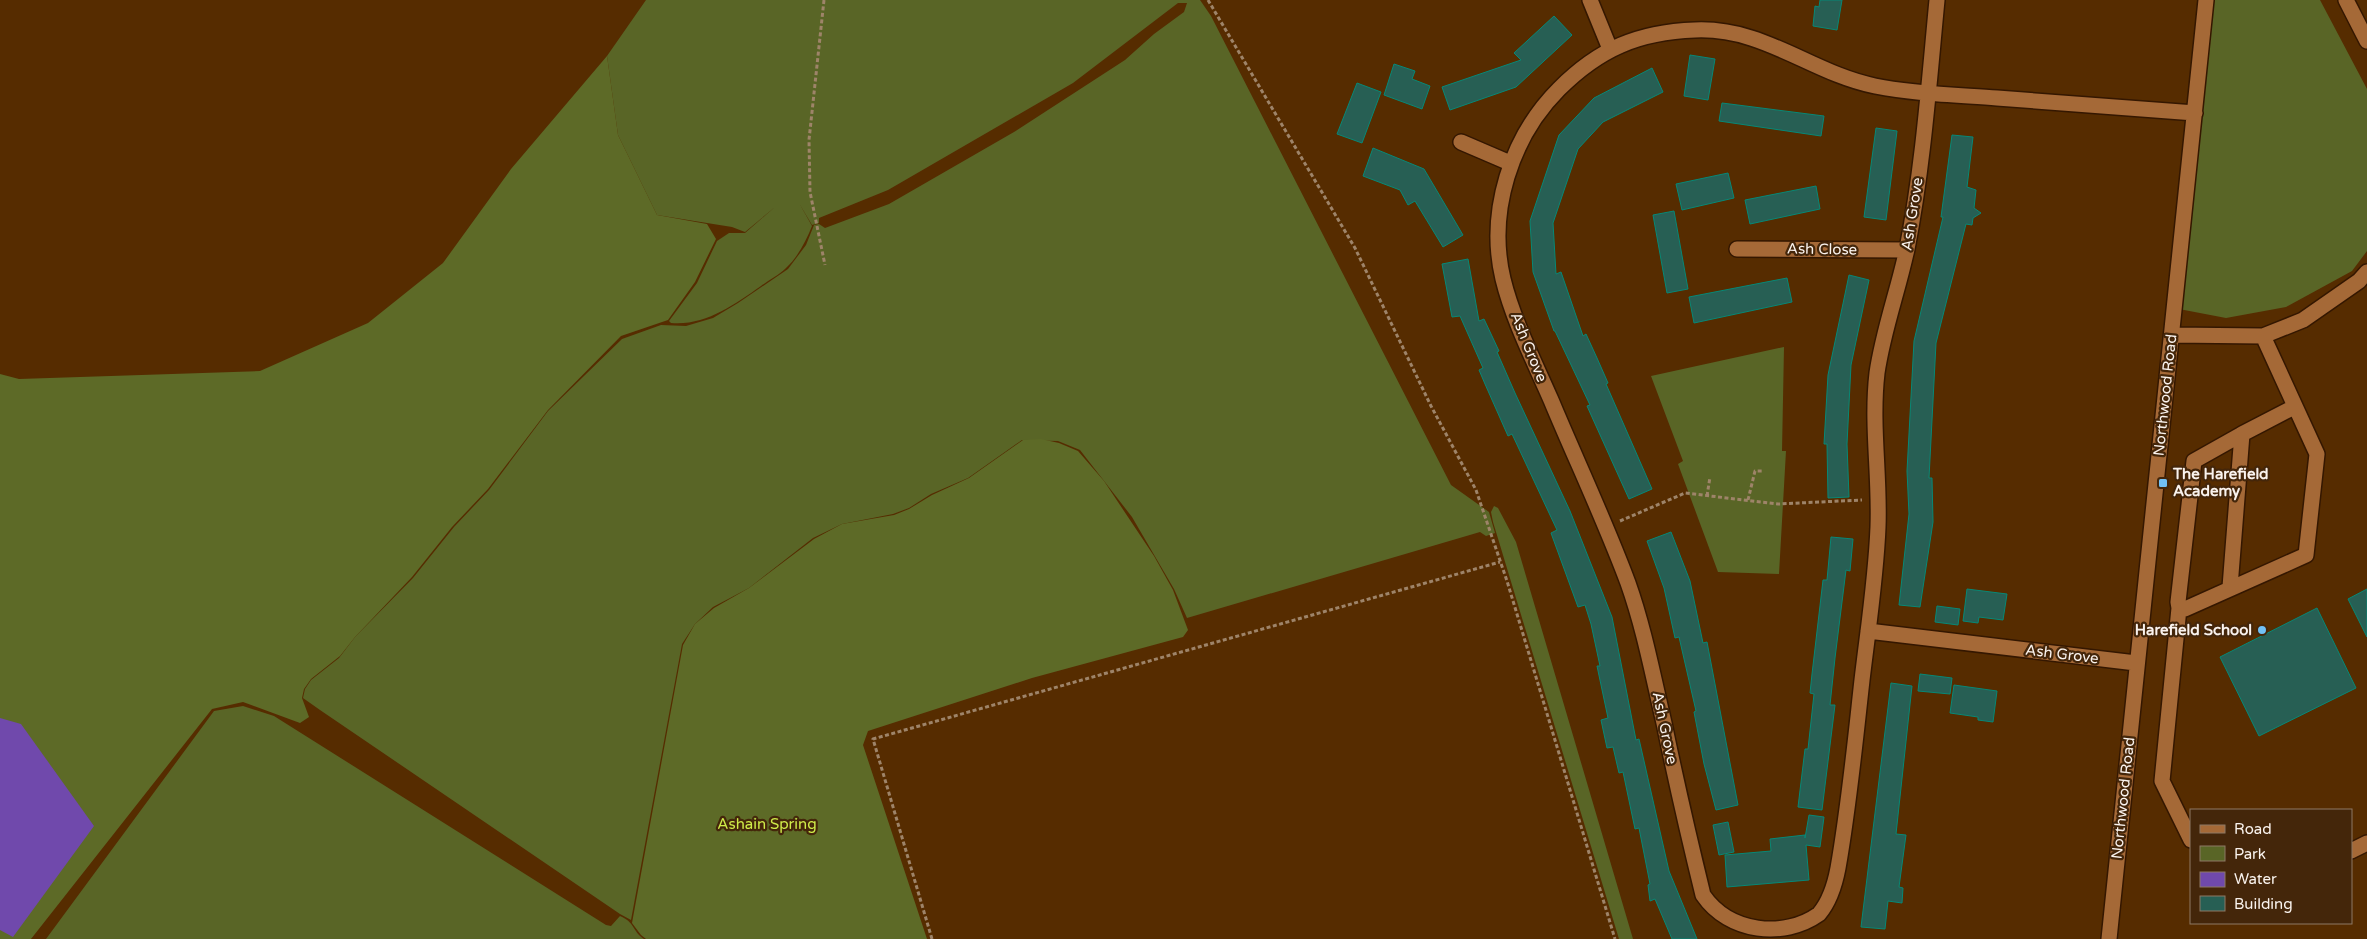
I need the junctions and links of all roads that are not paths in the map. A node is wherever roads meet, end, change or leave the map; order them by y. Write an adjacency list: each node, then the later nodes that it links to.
1 (1590, 0): 6 (street)
2 (1937, 0): 7 (street)
3 (2206, 0): 8 (street, Northwood Road)
4 (2346, 0): 5 (street)
5 (2367, 40)
6 (1610, 49): 7 (street, Ash Grove); 10 (street, Ash Grove)
7 (1928, 92): 8 (street, Ash Grove); 12 (street, Ash Grove)
8 (2195, 113): 14 (street, Northwood Road)
9 (1461, 142): 10 (street)
10 (1510, 162): 25 (street, Ash Grove)
11 (1737, 248): 12 (street, Ash Close)
12 (1906, 250): 20 (street, Ash Grove)
13 (2367, 272): 15 (street)
14 (2172, 336): 15 (street); 21 (street, Northwood Road)
15 (2263, 336): 16 (street)
16 (2294, 407): 17 (street); 18 (street)
17 (2242, 434): 18 (street); 19 (street)
18 (2230, 587): 19 (street)
19 (2180, 608): 22 (street)
20 (1868, 631): 21 (street, Ash Grove); 25 (street, Ash Grove)
21 (2136, 663): 26 (street, Northwood Road)
22 (2190, 838)
23 (2367, 843): 24 (street)
24 (2352, 850)
25 (1782, 937)
26 (2109, 939)

